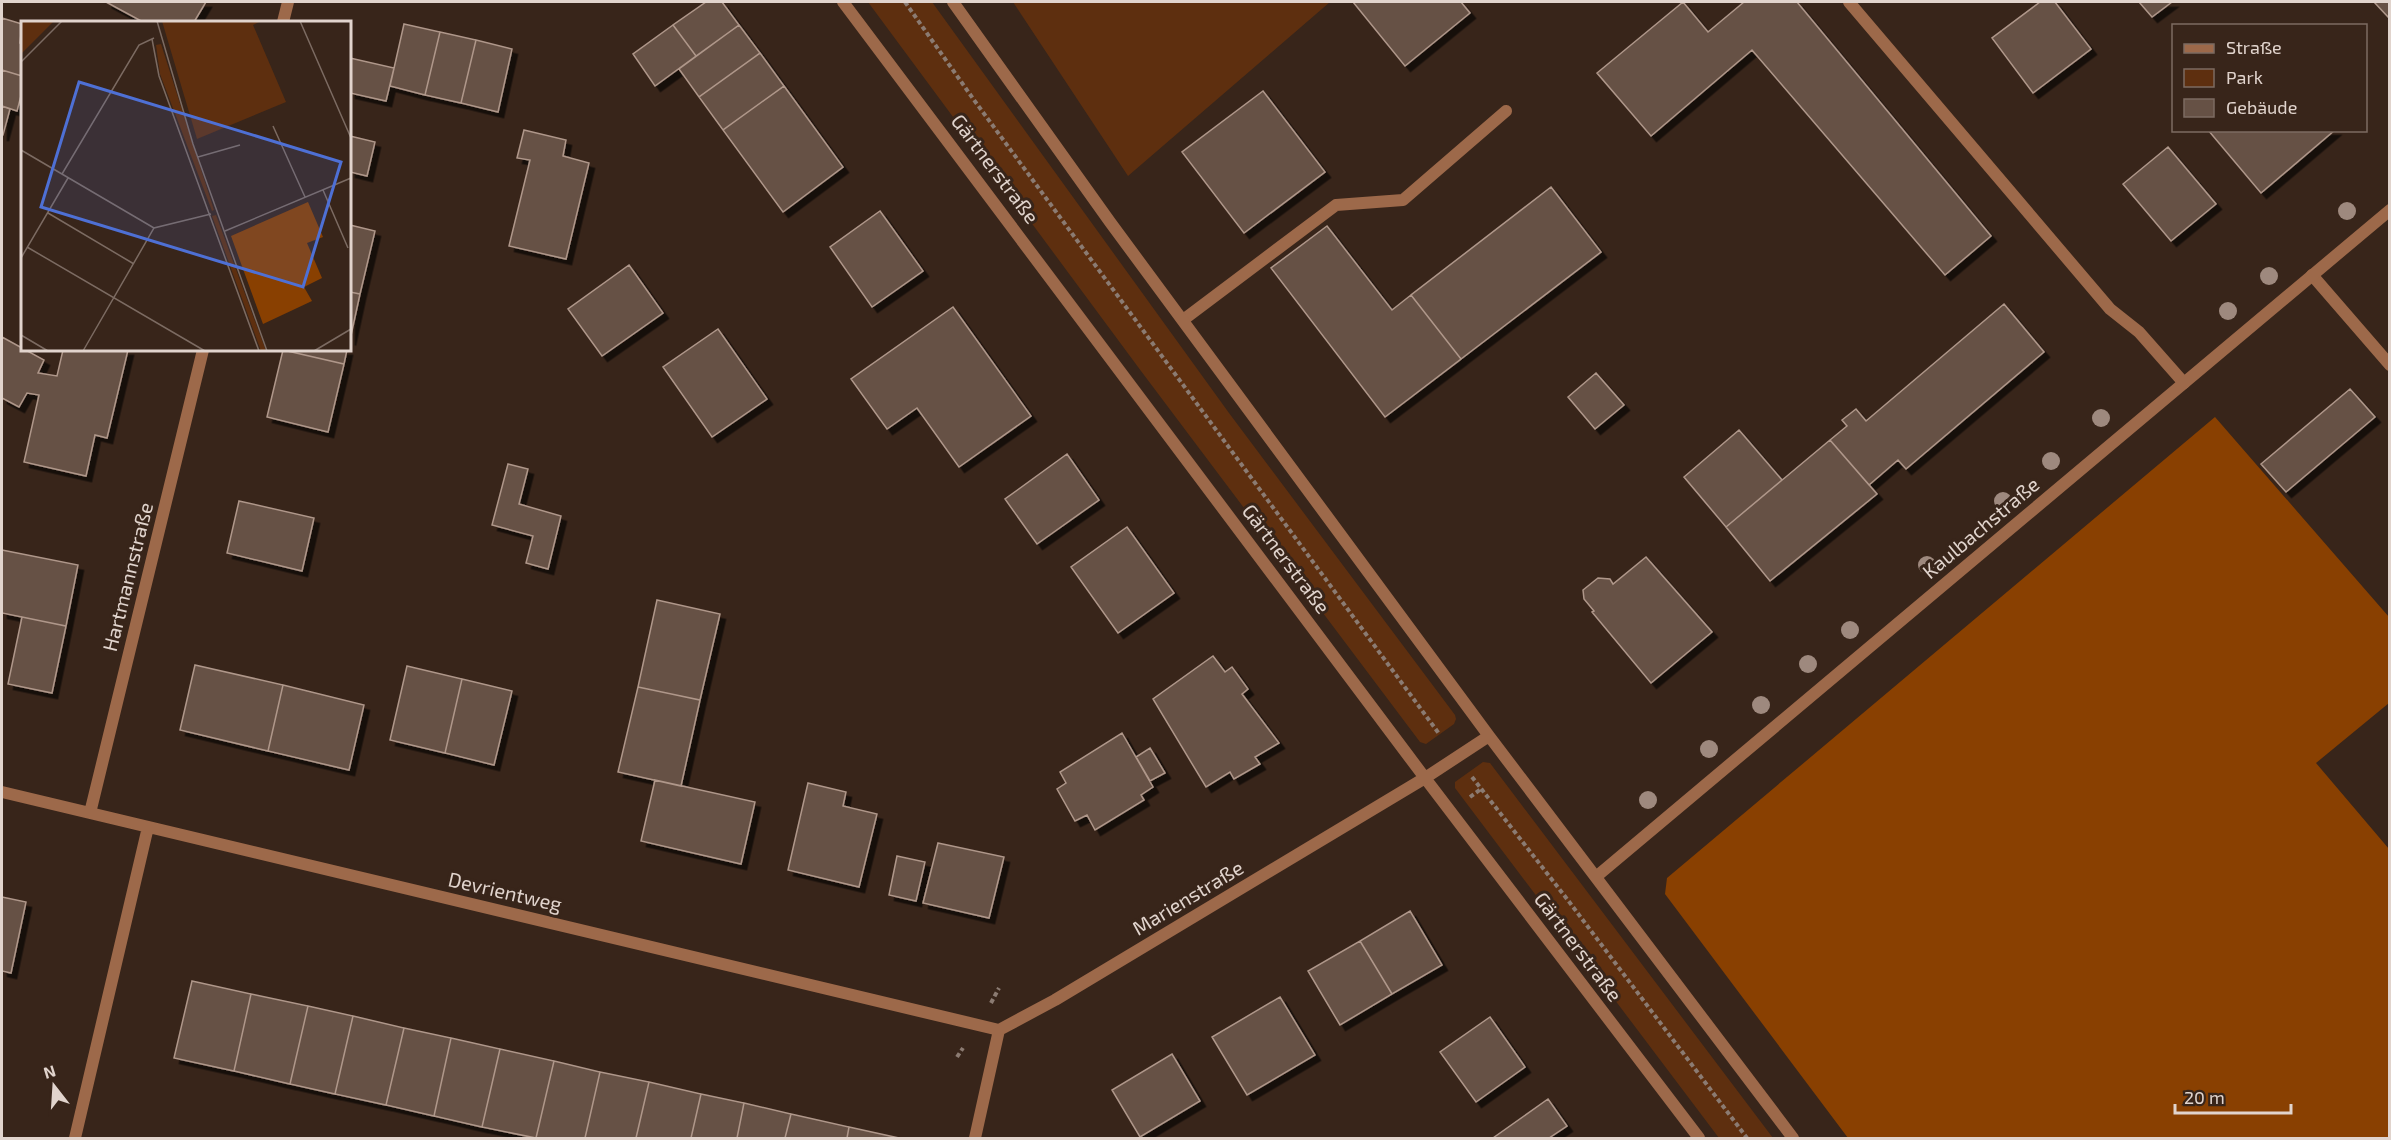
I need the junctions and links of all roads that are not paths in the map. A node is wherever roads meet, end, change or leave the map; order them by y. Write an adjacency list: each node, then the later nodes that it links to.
1 (288, 2): 5 (street)
2 (843, 2): 14 (street, Gärtnerstraße)
3 (953, 2): 9 (street)
4 (1849, 2): 12 (street)
5 (283, 21)
6 (1506, 111): 9 (street)
7 (2390, 210): 8 (street, Kaulbachstraße)
8 (2312, 275): 11 (street); 12 (street, Kaulbachstraße)
9 (1183, 320): 13 (street)
10 (203, 351): 16 (street, Hartmannstraße)
11 (2390, 365)
12 (2184, 383): 18 (street, Kaulbachstraße)
13 (1489, 736): 14 (street, Marienstraße); 18 (street)
14 (1425, 778): 19 (street, Marienstraße); 22 (street, Gärtnerstraße)
15 (2, 792): 16 (street, Devrientweg)
16 (90, 813): 17 (street, Devrientweg)
17 (148, 827): 19 (street, Devrientweg); 20 (street)
18 (1597, 876): 23 (street)
19 (999, 1030): 21 (street)
20 (75, 1138)
21 (975, 1138)
22 (1699, 1138)
23 (1793, 1138)

